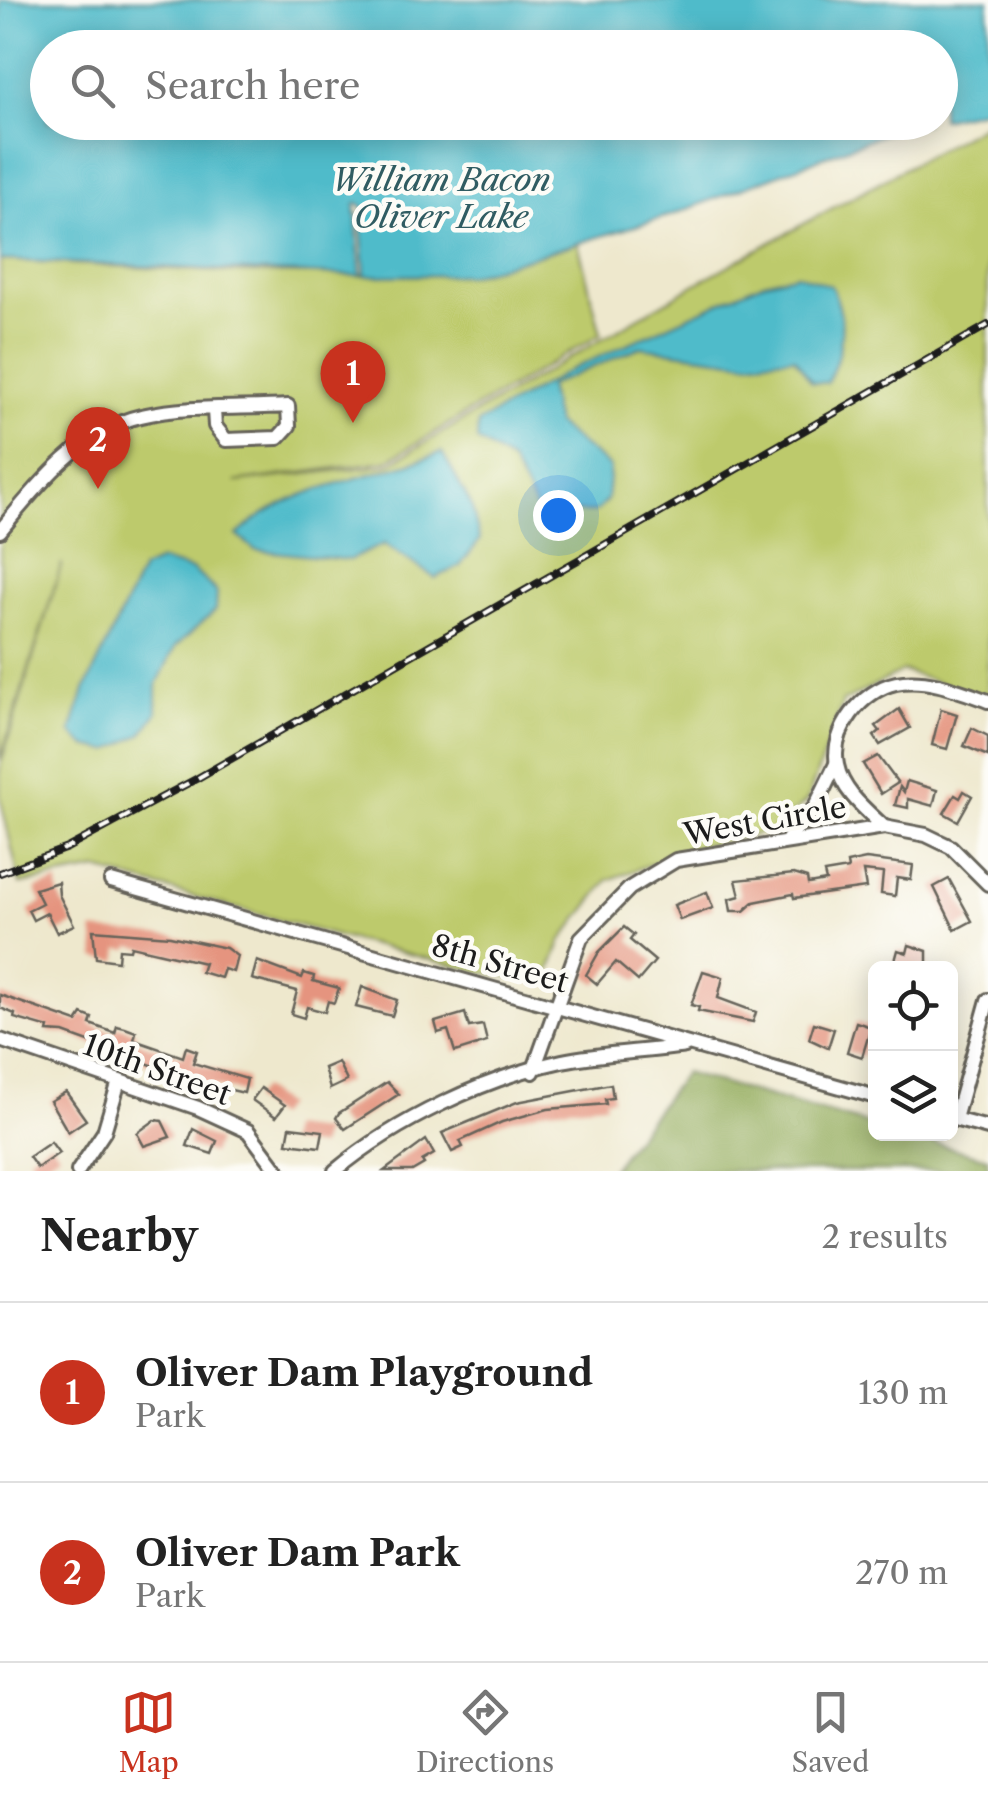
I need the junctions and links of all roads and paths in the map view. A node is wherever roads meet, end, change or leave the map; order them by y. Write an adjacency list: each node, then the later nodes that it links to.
1 (214, 410): 1 (street); 2 (street)
2 (0, 531)
3 (988, 701): 4 (street)
4 (836, 764): 5 (street); 6 (street)
5 (884, 827): 6 (street, West Circle); 8 (street, West Circle)
6 (788, 839): 10 (street, West Circle)
7 (111, 881): 10 (street, 8th Street)
8 (988, 884)
9 (988, 1000): 16 (street)
10 (554, 1005): 12 (street, 8th Street); 13 (street, West Circle)
11 (0, 1040): 14 (street, 10th Street)
12 (692, 1045): 13 (street); 15 (street, 8th Street)
13 (533, 1072): 21 (street)
14 (118, 1081): 19 (street); 20 (street, 10th Street)
15 (868, 1095)
16 (958, 1101)
17 (958, 1119): 18 (street)
18 (988, 1128)
19 (78, 1171)
20 (278, 1171)
21 (335, 1171)

